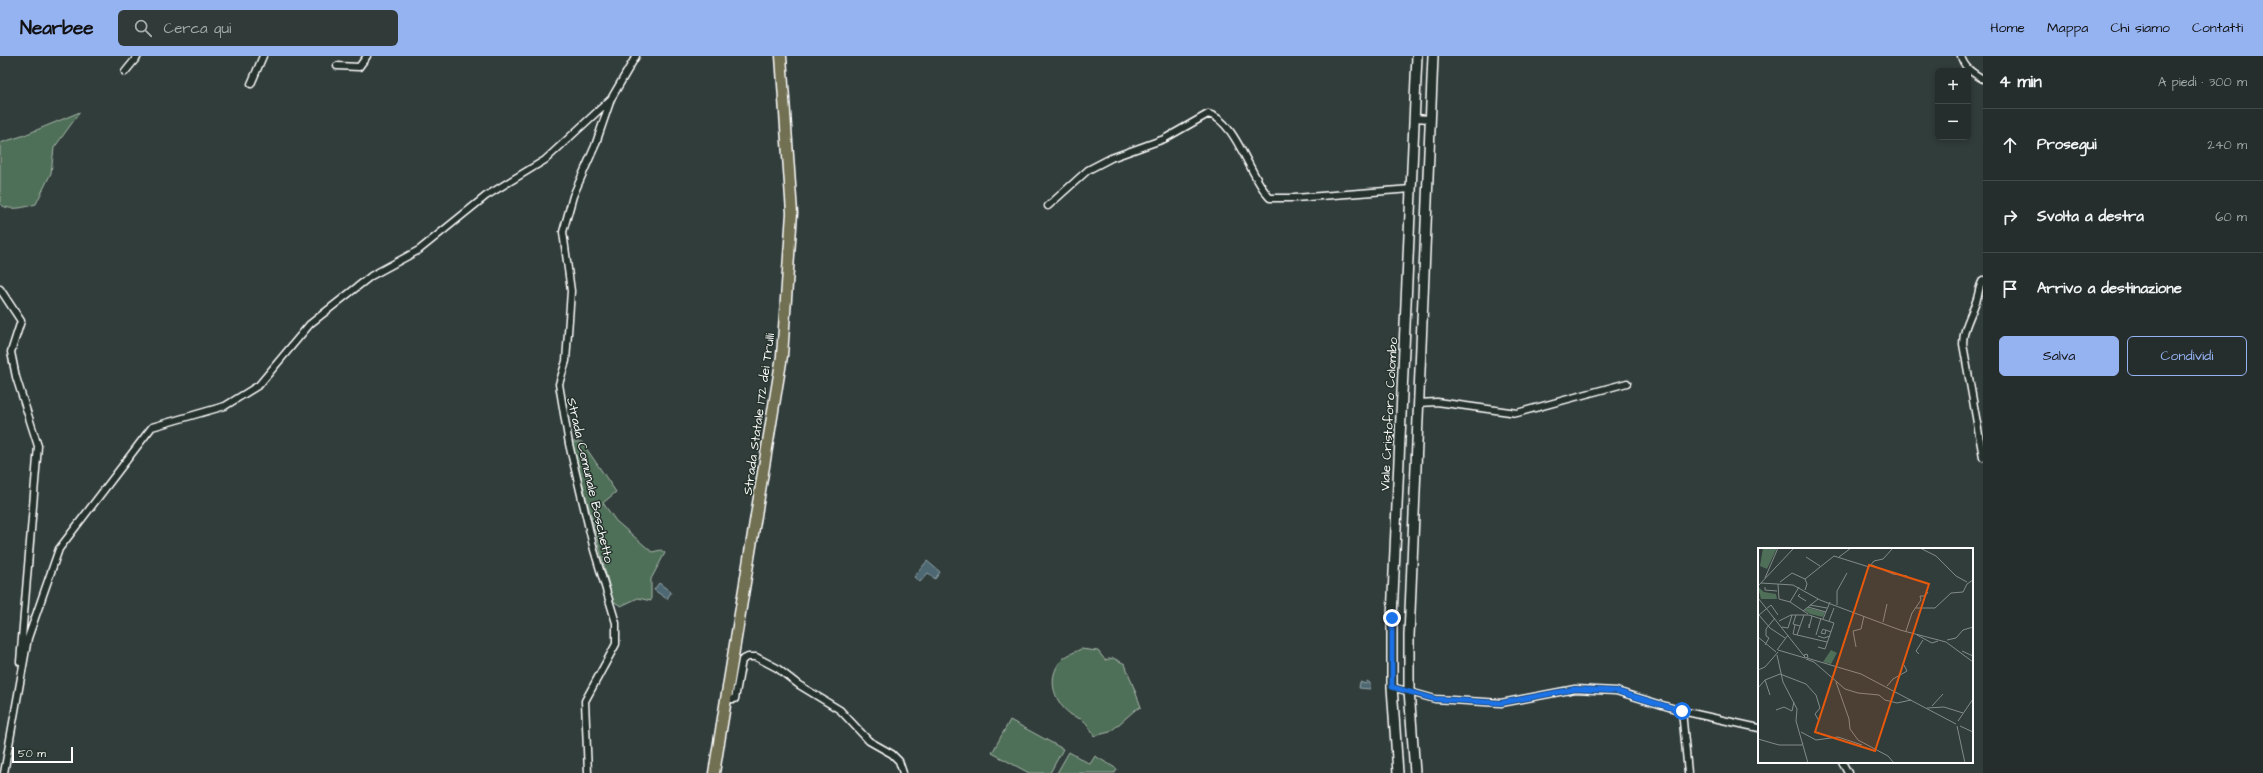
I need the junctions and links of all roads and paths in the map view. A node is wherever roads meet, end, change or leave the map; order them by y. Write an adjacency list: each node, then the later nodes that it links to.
1 (138, 56): 10 (street)
2 (263, 56): 12 (street)
3 (367, 56): 9 (street)
4 (636, 56): 13 (street, Strada Comunale Boschetto)
5 (781, 56): 26 (main road, Strada Statale 172 dei Trulli)
6 (1417, 56): 14 (main road, Viale Cristoforo Colombo)
7 (1433, 56): 15 (main road)
8 (1960, 56): 11 (street)
9 (337, 66)
10 (125, 72)
11 (1983, 78)
12 (251, 84)
13 (611, 100): 25 (street); 31 (street, Strada Comunale Boschetto)
14 (1414, 118): 15 (street); 16 (main road, Viale Cristoforo Colombo)
15 (1430, 119): 21 (main road)
16 (1411, 189): 17 (street); 23 (main road, Viale Cristoforo Colombo)
17 (1048, 206)
18 (1983, 280): 22 (street)
19 (0, 289): 25 (street)
20 (1627, 383): 21 (street)
21 (1418, 403): 24 (main road)
22 (1983, 457)
23 (1392, 687): 24 (street); 34 (main road, Viale Cristoforo Colombo)
24 (1409, 690): 27 (street); 35 (main road)
25 (18, 692): 30 (street)
26 (726, 699): 32 (main road, Strada Statale 172 dei Trulli); 33 (street)
27 (1682, 711): 28 (street); 36 (street)
28 (1758, 728)
29 (1843, 763): 37 (street)
30 (4, 773)
31 (588, 773)
32 (714, 773)
33 (903, 773)
34 (1398, 773)
35 (1415, 773)
36 (1688, 773)
37 (1848, 773)

